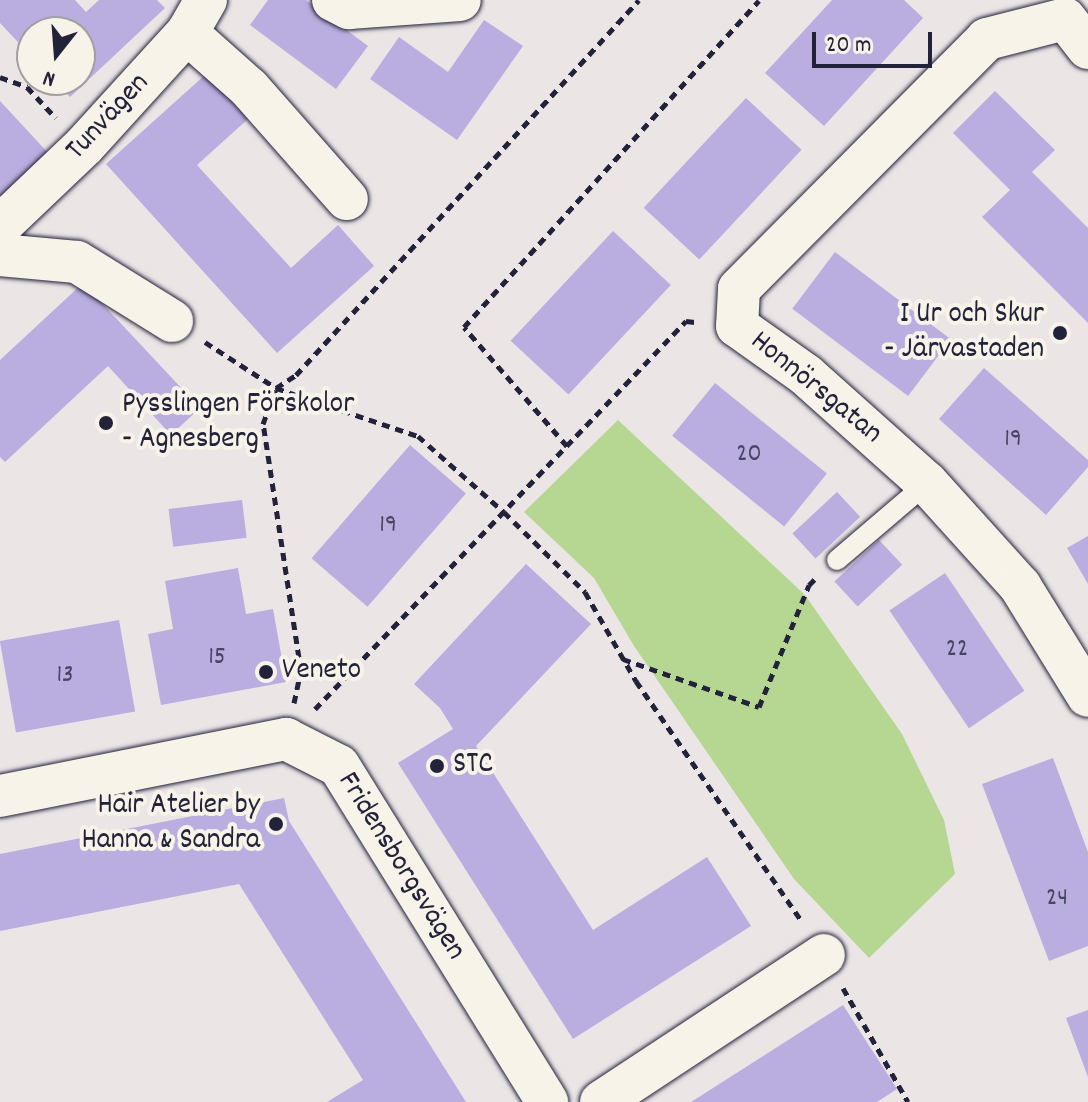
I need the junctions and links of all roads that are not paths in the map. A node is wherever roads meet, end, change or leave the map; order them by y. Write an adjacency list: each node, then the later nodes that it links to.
1 (333, 0): 2 (street)
2 (460, 0)
3 (197, 17): 5 (street); 6 (street, Tunvägen)
4 (1080, 23): 9 (street, Honnörsgatan)
5 (347, 199)
6 (0, 226)
7 (0, 255): 8 (street)
8 (172, 321)
9 (927, 483): 10 (lane); 11 (street, Honnörsgatan)
10 (837, 560)
11 (1088, 696)
12 (0, 796): 14 (street, Fridensborgsvägen)
13 (824, 955): 15 (street)
14 (547, 1102)
15 (601, 1102)

